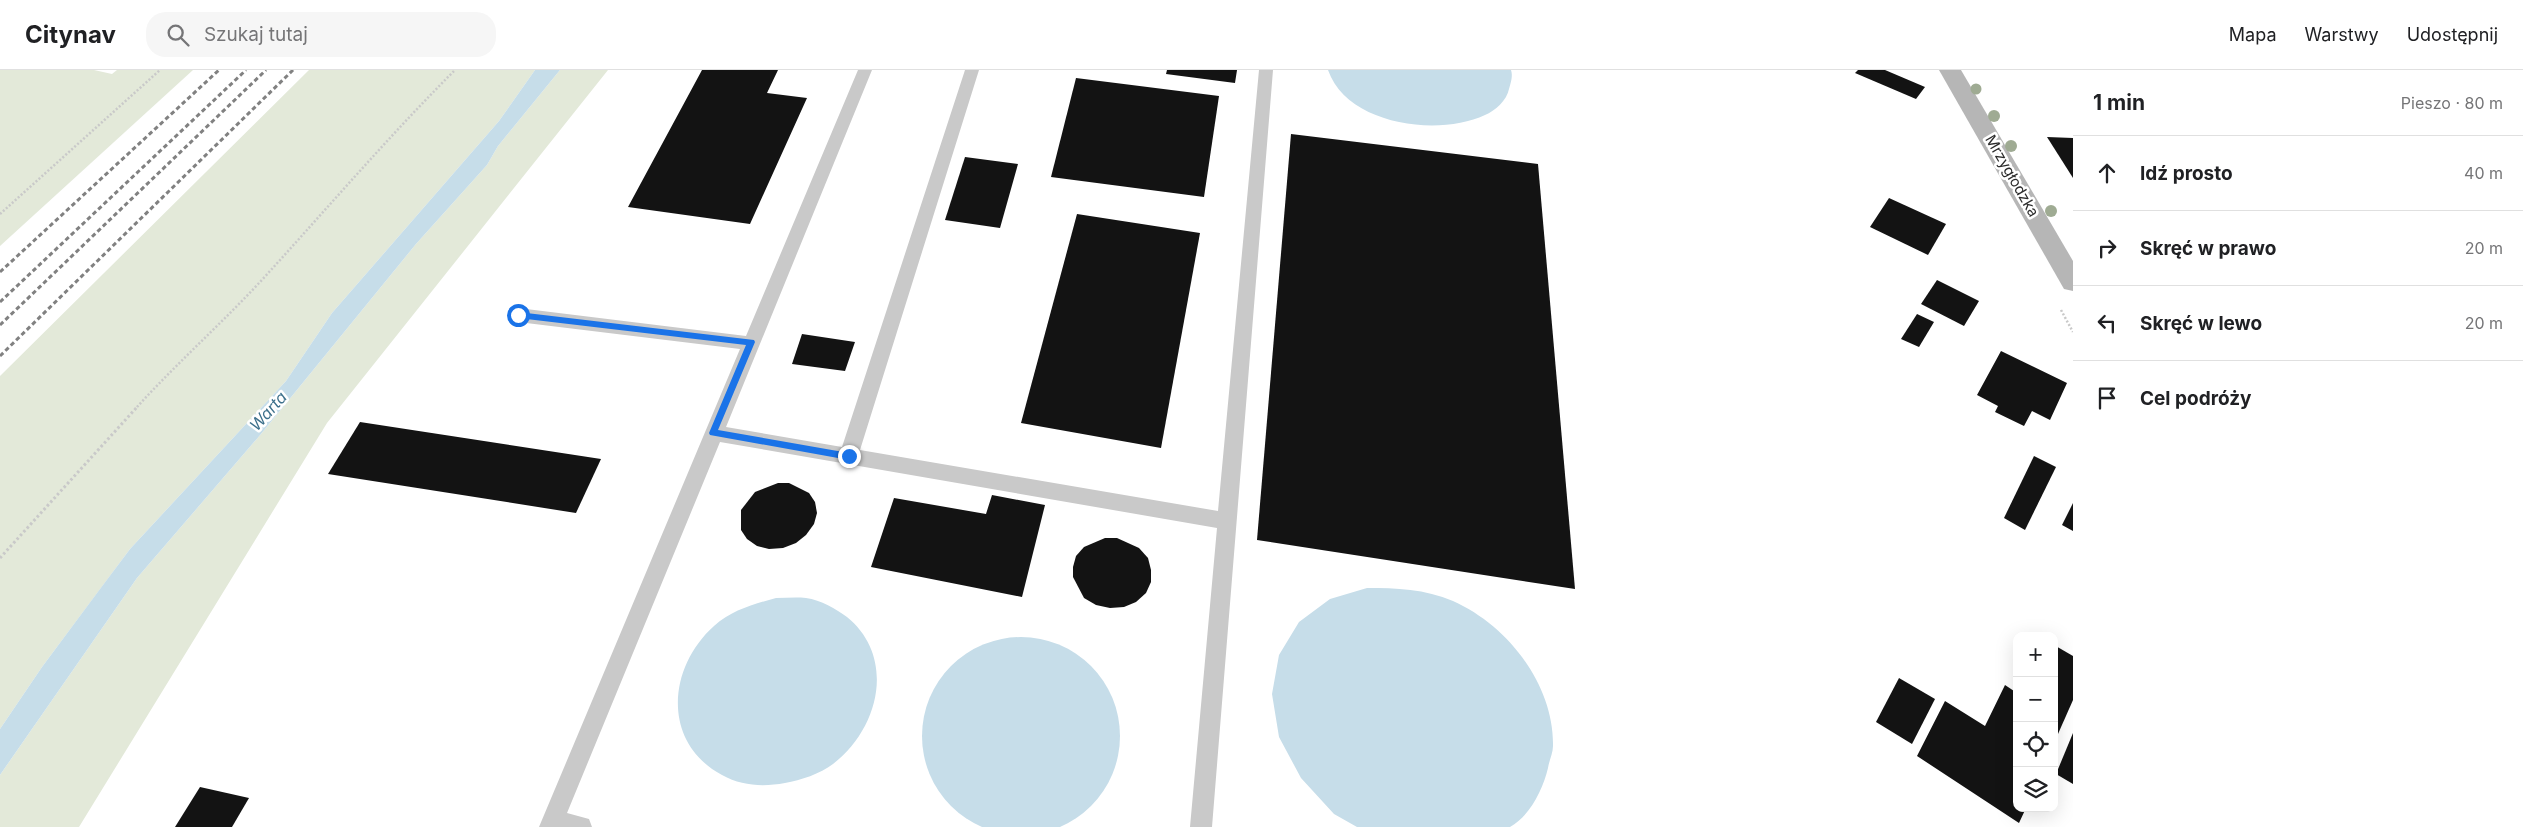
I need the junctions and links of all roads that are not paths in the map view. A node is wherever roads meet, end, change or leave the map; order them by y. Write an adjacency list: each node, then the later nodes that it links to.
1 (865, 70): 7 (lane)
2 (972, 70): 9 (lane)
3 (1266, 70): 10 (lane)
4 (1950, 70): 5 (street, Mrzygłodzka)
5 (2073, 282)
6 (518, 315): 7 (lane)
7 (751, 342): 8 (lane)
8 (713, 433): 9 (lane); 11 (lane)
9 (849, 456): 10 (lane)
10 (1227, 521): 13 (lane)
11 (551, 824): 12 (lane)
12 (581, 827)
13 (1202, 827)

